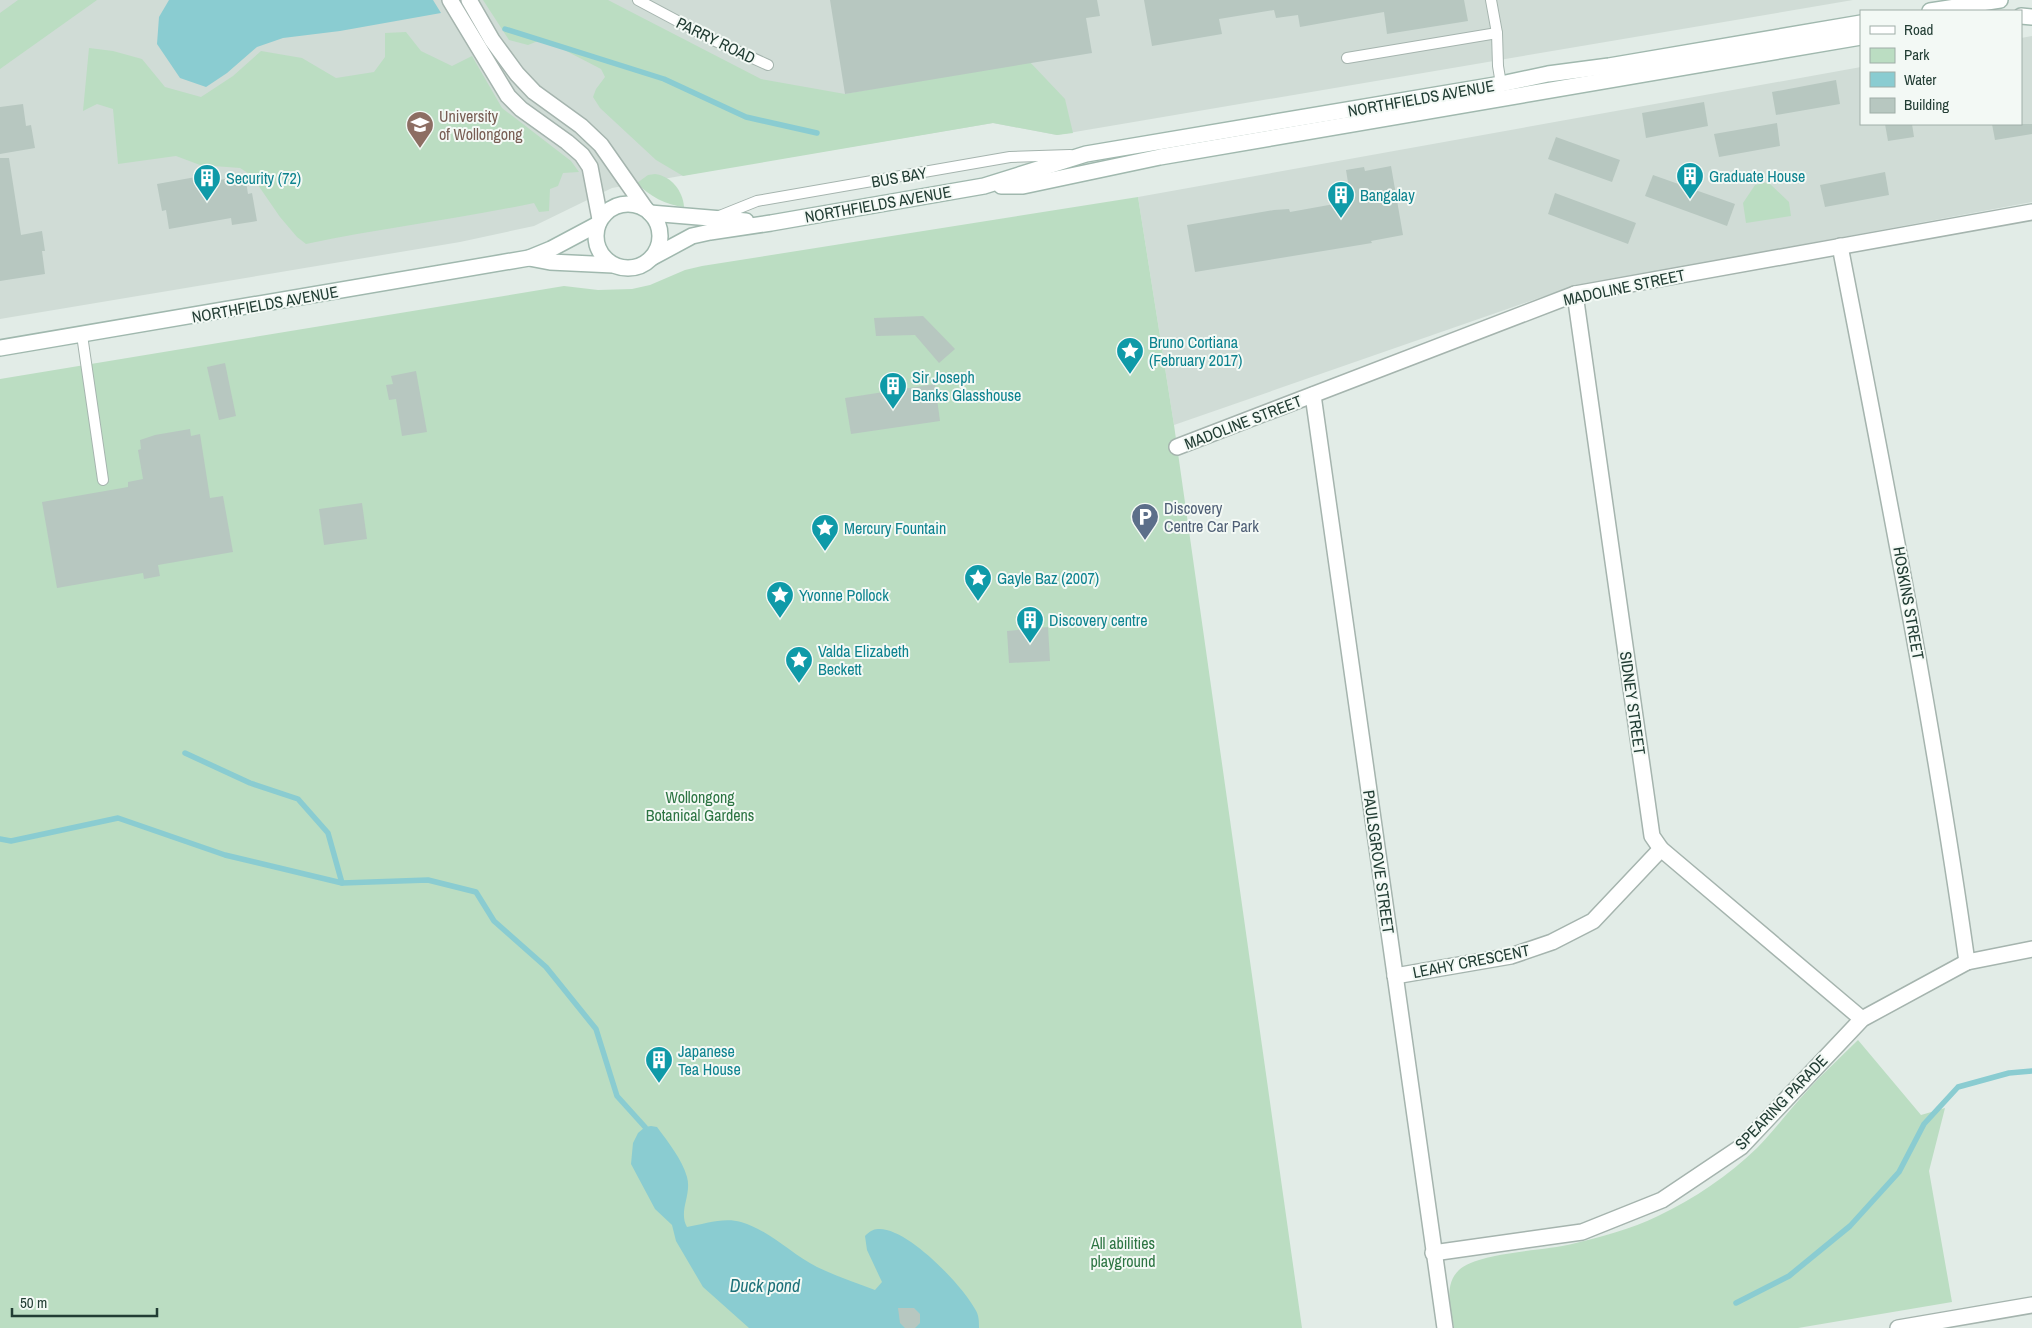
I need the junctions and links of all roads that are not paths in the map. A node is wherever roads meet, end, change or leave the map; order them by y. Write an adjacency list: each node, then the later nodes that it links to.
1 (450, 0): 18 (street)
2 (469, 0): 15 (street)
3 (638, 0): 11 (lane, PARRY ROAD)
4 (1491, 0): 8 (lane)
5 (2000, 0): 6 (street)
6 (1936, 10)
7 (1860, 23): 12 (street, NORTHFIELDS AVENUE)
8 (1497, 33): 10 (lane); 12 (lane)
9 (1860, 37): 14 (street, NORTHFIELDS AVENUE)
10 (1347, 58)
11 (768, 65)
12 (1501, 84): 13 (street, NORTHFIELDS AVENUE)
13 (1086, 154): 14 (street, NORTHFIELDS AVENUE); 17 (lane, BUS BAY)
14 (984, 186): 19 (street, NORTHFIELDS AVENUE)
15 (647, 210): 17 (street, NORTHFIELDS AVENUE); 18 (street); 21 (street)
16 (2032, 212): 20 (street, MADOLINE STREET)
17 (715, 218): 19 (street, NORTHFIELDS AVENUE)
18 (599, 221): 22 (street, NORTHFIELDS AVENUE); 23 (street)
19 (771, 223): 21 (street, NORTHFIELDS AVENUE)
20 (1840, 246): 24 (street, MADOLINE STREET); 32 (street, HOSKINS STREET)
21 (653, 257): 23 (street)
22 (530, 258): 23 (street, NORTHFIELDS AVENUE); 25 (street, NORTHFIELDS AVENUE)
23 (613, 265)
24 (1574, 294): 27 (street, MADOLINE STREET); 30 (street, SIDNEY STREET)
25 (82, 334): 26 (street, NORTHFIELDS AVENUE); 29 (lane)
26 (0, 348)
27 (1313, 395): 28 (street, MADOLINE STREET); 33 (street, PAULSGROVE STREET)
28 (1177, 447)
29 (103, 480)
30 (1661, 849): 33 (street, LEAHY CRESCENT); 34 (street, SIDNEY STREET)
31 (2032, 949): 32 (street, SPEARING PARADE)
32 (1967, 962): 34 (street, SPEARING PARADE)
33 (1395, 976): 35 (street, PAULSGROVE STREET)
34 (1862, 1019): 35 (street, SPEARING PARADE)
35 (1433, 1253): 37 (street, PAULSGROVE STREET)
36 (2032, 1304): 38 (street)
37 (1445, 1328)
38 (1898, 1328)

